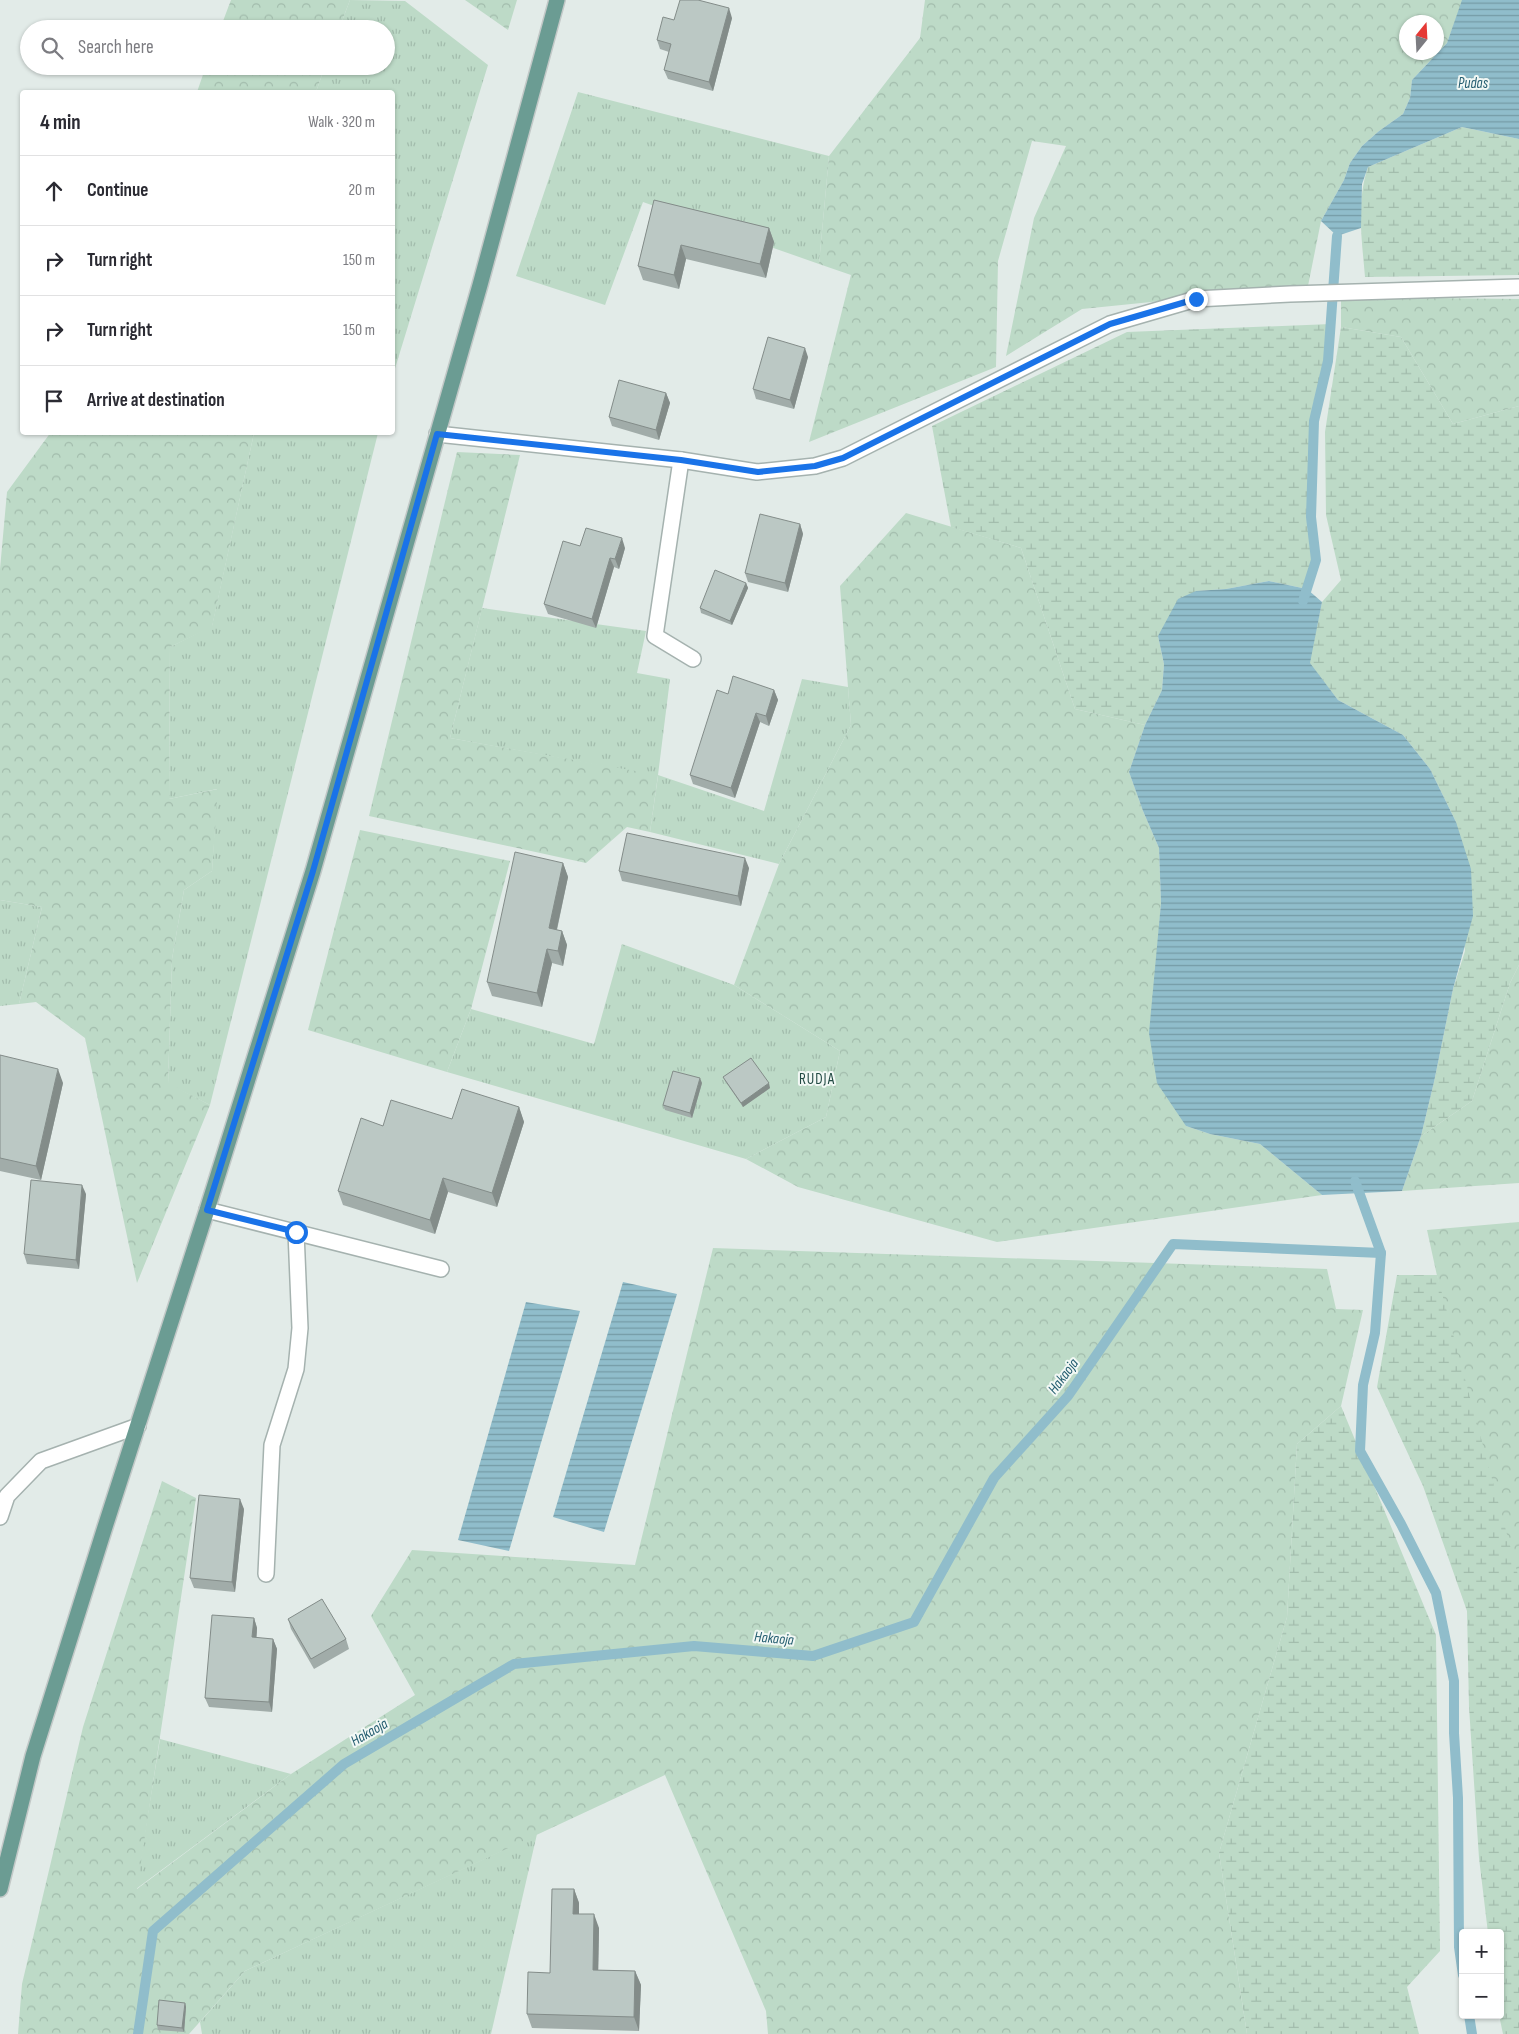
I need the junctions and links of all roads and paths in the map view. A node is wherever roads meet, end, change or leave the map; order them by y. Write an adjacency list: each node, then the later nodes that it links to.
1 (557, 0): 3 (main road)
2 (1519, 287): 4 (street)
3 (437, 434): 4 (street); 6 (main road)
4 (681, 460): 5 (street)
5 (693, 659)
6 (207, 1210): 7 (street); 9 (main road)
7 (296, 1232): 8 (street); 11 (street)
8 (442, 1269)
9 (138, 1426): 10 (street); 12 (main road)
10 (0, 1517)
11 (266, 1574)
12 (3, 1863): 13 (main road)
13 (0, 1889)

